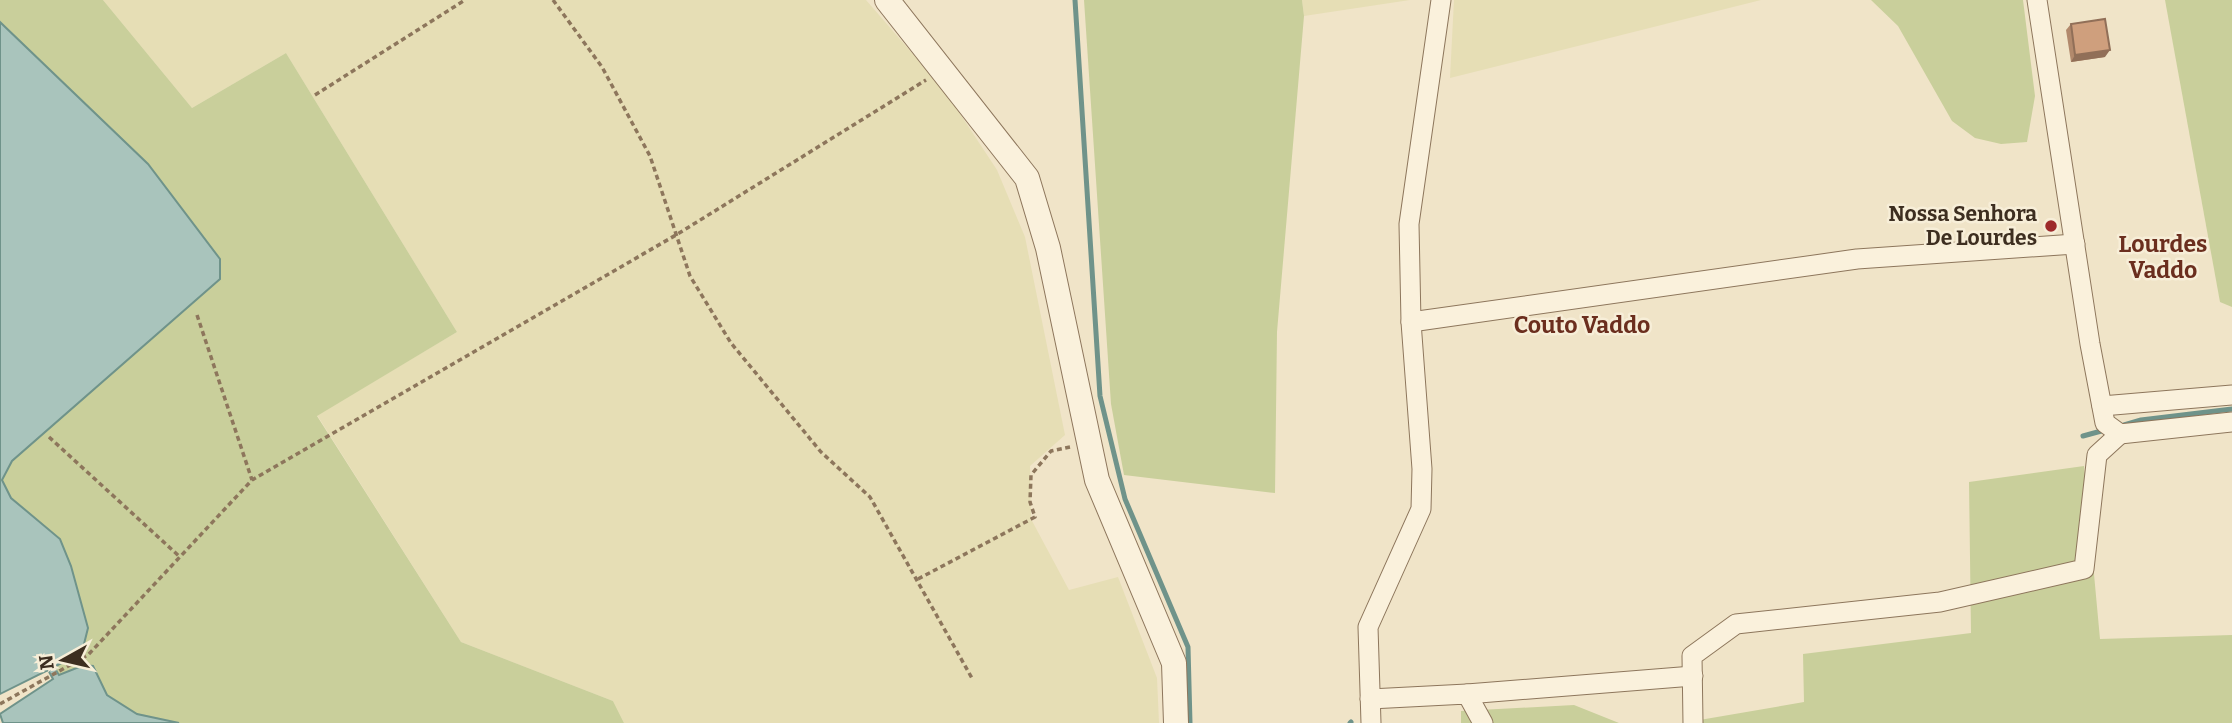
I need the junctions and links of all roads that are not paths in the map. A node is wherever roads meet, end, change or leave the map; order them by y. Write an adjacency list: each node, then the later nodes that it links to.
1 (887, 0): 13 (street)
2 (1441, 0): 5 (street)
3 (2037, 0): 4 (street)
4 (2075, 244): 5 (street); 7 (street)
5 (1411, 322): 12 (street)
6 (2232, 395): 7 (street)
7 (2102, 406): 9 (street)
8 (2232, 422): 9 (street)
9 (2120, 434): 10 (street)
10 (1693, 676): 11 (street); 16 (street)
11 (1467, 694): 12 (street); 15 (street)
12 (1370, 699): 14 (street)
13 (1176, 723)
14 (1371, 723)
15 (1483, 723)
16 (1693, 723)

